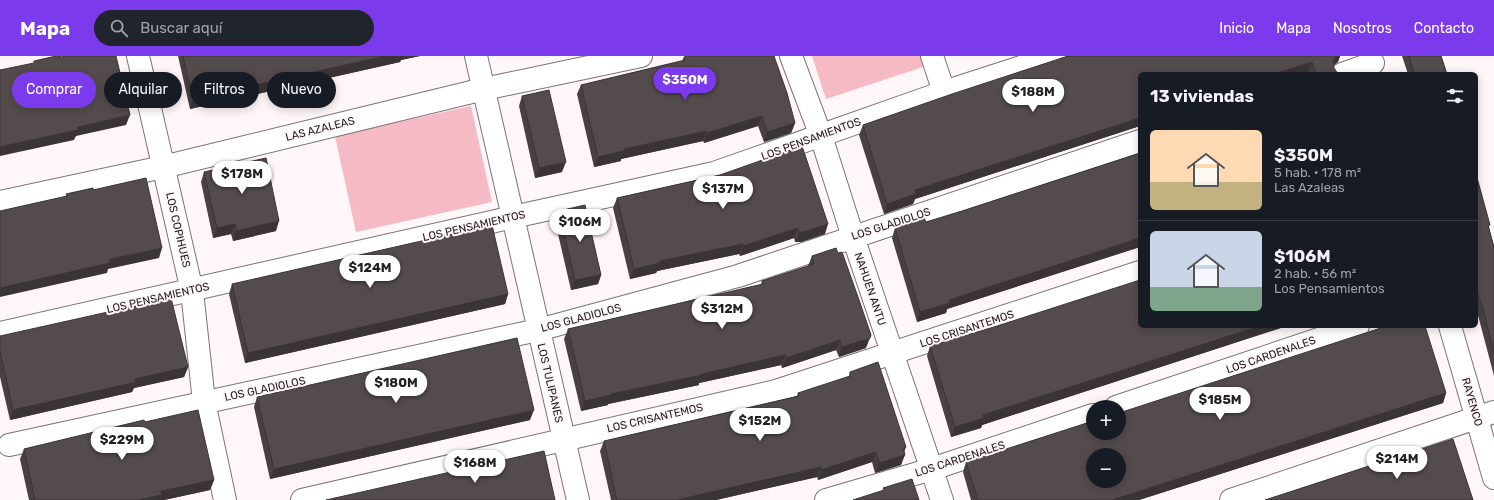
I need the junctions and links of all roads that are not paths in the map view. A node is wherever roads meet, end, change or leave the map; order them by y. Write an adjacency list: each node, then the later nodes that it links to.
1 (138, 56): 13 (street, LOS COPIHUES)
2 (476, 56): 9 (street, LOS TULIPANES)
3 (641, 56): 9 (street, LAS AZALEAS)
4 (791, 56): 11 (street, NAHUEN ANTU)
5 (932, 56): 10 (street)
6 (1055, 56): 10 (street, LOS PENSAMIENTOS)
7 (1373, 64): 8 (street)
8 (1348, 72)
9 (484, 89): 13 (street, LAS AZALEAS); 15 (street, LOS TULIPANES)
10 (944, 92): 11 (street, LOS PENSAMIENTOS)
11 (821, 136): 15 (street, LOS PENSAMIENTOS); 16 (street, NAHUEN ANTU)
12 (1138, 142): 16 (street, LOS GLADIOLOS)
13 (163, 167): 14 (street, LAS AZALEAS); 18 (street, LOS COPIHUES)
14 (0, 202)
15 (513, 217): 18 (street, LOS PENSAMIENTOS); 21 (street, LOS TULIPANES)
16 (853, 237): 21 (street, LOS GLADIOLOS); 23 (street, NAHUEN ANTU)
17 (1138, 273): 23 (street, LOS CRISANTEMOS)
18 (192, 291): 22 (street, LOS PENSAMIENTOS); 24 (street, LOS COPIHUES)
19 (1352, 328): 25 (street, LOS CARDENALES)
20 (1451, 328): 26 (street, RAYENCO)
21 (538, 330): 24 (street, LOS GLADIOLOS); 28 (street, LOS TULIPANES)
22 (0, 333)
23 (892, 353): 28 (street, LOS CRISANTEMOS); 30 (street, NAHUEN ANTU)
24 (204, 402): 29 (street, LOS GLADIOLOS); 32 (street, LOS COPIHUES)
25 (1126, 404)
26 (1485, 414): 31 (street, RAYENCO); 37 (street)
27 (1086, 417): 30 (street, LOS CARDENALES)
28 (564, 439): 33 (street, LOS CRISANTEMOS); 34 (street, LOS TULIPANES)
29 (9, 445)
30 (932, 468): 35 (street, LOS CARDENALES); 36 (street, NAHUEN ANTU)
31 (1494, 478)
32 (225, 500)
33 (302, 500)
34 (578, 500)
35 (826, 500)
36 (942, 500)
37 (1231, 500)

